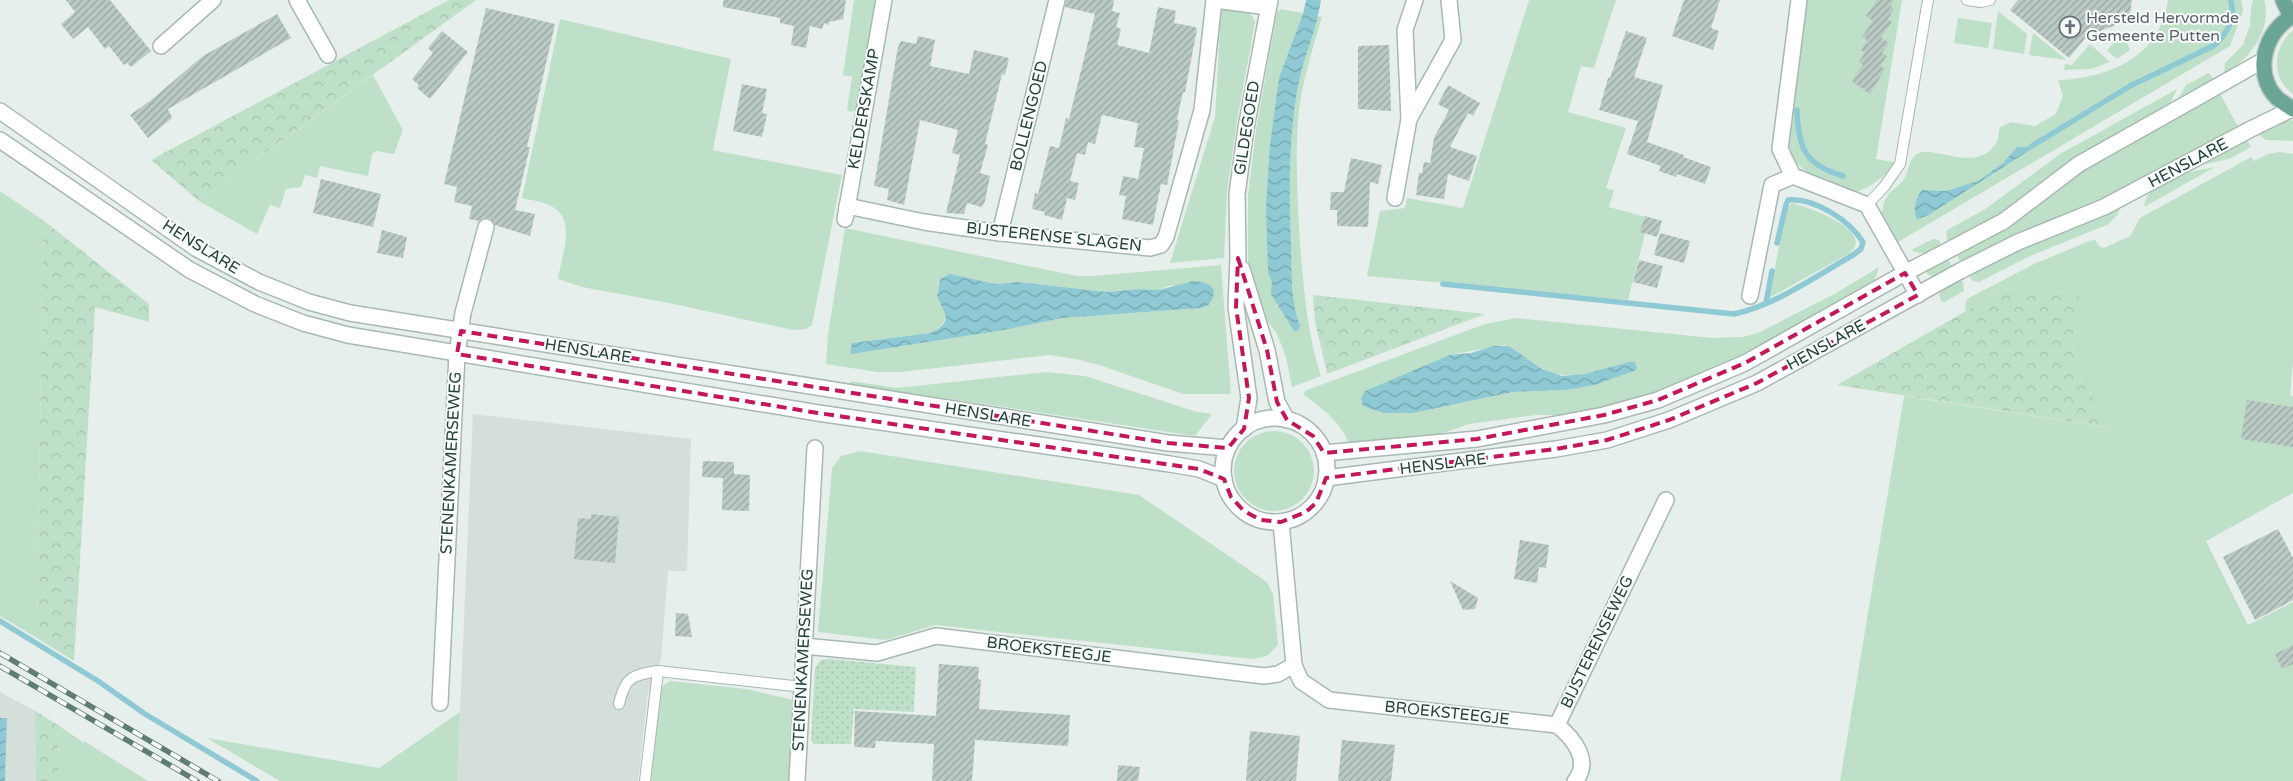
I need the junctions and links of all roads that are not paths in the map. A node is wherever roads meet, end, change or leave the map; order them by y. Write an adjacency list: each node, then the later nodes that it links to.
1 (213, 0): 15 (street)
2 (296, 0): 16 (street)
3 (884, 0): 25 (street, KELDERSKAMP)
4 (1057, 0): 27 (street, BOLLENGOED)
5 (1215, 0): 13 (street); 27 (street, BIJSTERENSE SLAGEN)
6 (1415, 0): 20 (street)
7 (1449, 0): 20 (street)
8 (1799, 0): 22 (street)
9 (1928, 0): 24 (lane)
10 (1967, 0): 11 (lane)
11 (1990, 0)
12 (2283, 0): 14 (main road)
13 (1269, 4): 28 (street, GILDEGOED)
14 (2292, 16): 17 (main road)
15 (161, 46)
16 (328, 54)
17 (2264, 60): 18 (main road); 29 (street, HENSLARE)
18 (2293, 109): 30 (street, HENSLARE)
19 (0, 111): 32 (street, HENSLARE)
20 (1409, 119): 23 (street)
21 (0, 140): 33 (street, HENSLARE)
22 (1793, 176): 24 (street); 31 (street)
23 (1395, 198)
24 (1867, 206): 29 (street)
25 (846, 212): 27 (street, BIJSTERENSE SLAGEN)
26 (486, 227): 32 (street, STENENKAMERSEWEG)
27 (1000, 233)
28 (1238, 258): 34 (street, GILDEGOED); 35 (street, GILDEGOED)
29 (1905, 273): 30 (street); 38 (street, HENSLARE)
30 (1918, 295): 39 (street, HENSLARE)
31 (1750, 296)
32 (461, 331): 33 (street, STENENKAMERSEWEG); 37 (street, HENSLARE)
33 (457, 354): 40 (street, HENSLARE); 47 (street, STENENKAMERSEWEG)
34 (1288, 420): 35 (street); 38 (street)
35 (1244, 429): 37 (street)
36 (815, 448): 43 (street, STENENKAMERSEWEG)
37 (1228, 448): 40 (street)
38 (1324, 453): 39 (street)
39 (1326, 478): 42 (street)
40 (1224, 479): 42 (street)
41 (1666, 500): 49 (street, BIJSTERENSEWEG)
42 (1281, 522): 44 (street, BROEKSTEEGJE)
43 (804, 646): 44 (street, BROEKSTEEGJE); 46 (street, STENENKAMERSEWEG)
44 (1294, 665): 49 (street, BROEKSTEEGJE)
45 (658, 671): 46 (lane); 48 (lane); 50 (lane)
46 (803, 687): 51 (street, STENENKAMERSEWEG)
47 (440, 702)
48 (619, 704)
49 (1557, 725): 52 (street, BIJSTERENSEWEG)
50 (645, 781)
51 (797, 781)
52 (1576, 781)

